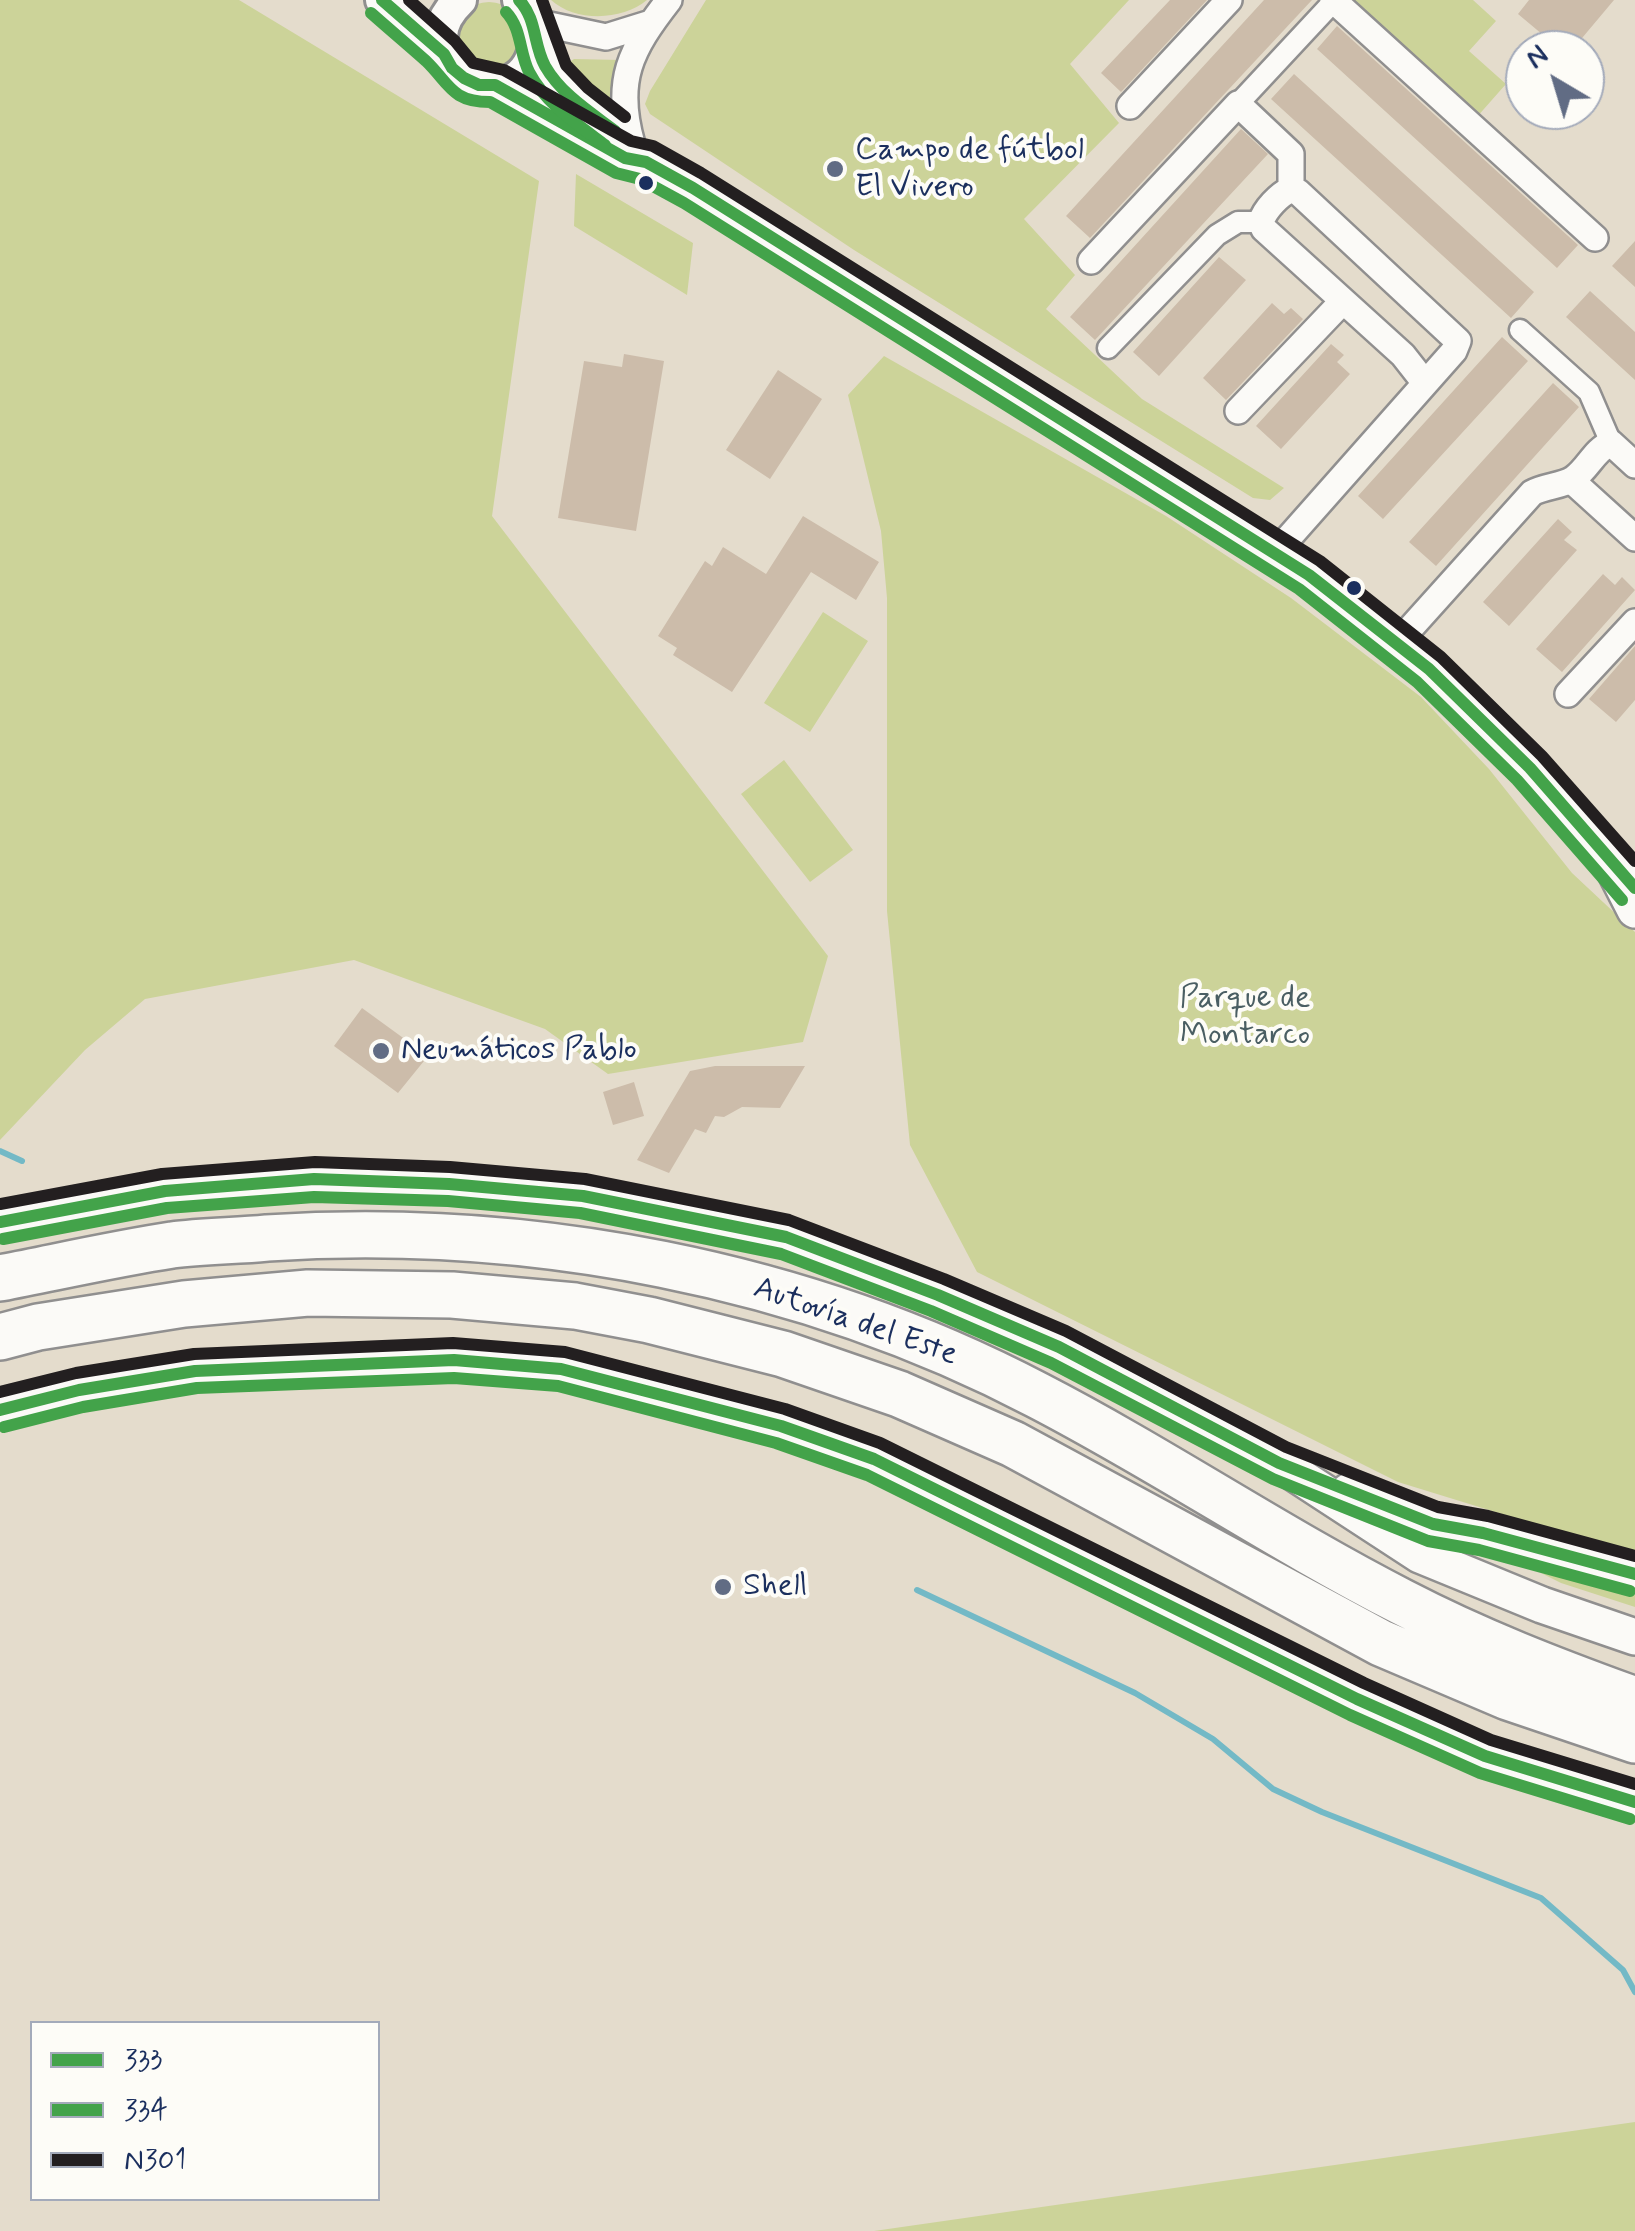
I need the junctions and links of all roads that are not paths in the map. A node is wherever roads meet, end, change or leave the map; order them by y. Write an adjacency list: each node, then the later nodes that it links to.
1 (382, 0): 9 (street)
2 (416, 0): 6 (street)
3 (669, 0): 8 (street)
4 (1228, 0): 12 (street)
5 (1333, 0): 11 (street); 16 (street)
6 (456, 5): 9 (street)
7 (530, 22): 8 (street); 10 (street); 13 (street)
8 (651, 23): 13 (street)
9 (444, 54): 10 (street)
10 (494, 85): 13 (street)
11 (1238, 104): 14 (street); 17 (street)
12 (1130, 106)
13 (639, 153): 27 (street)
14 (1292, 189): 15 (street); 21 (street)
15 (1261, 222): 18 (street); 20 (street)
16 (1595, 238)
17 (1090, 261)
18 (1343, 301): 21 (street); 22 (street)
19 (1520, 330): 23 (street)
20 (1108, 348)
21 (1424, 384): 27 (street)
22 (1238, 411)
23 (1611, 442): 24 (street); 25 (street)
24 (1635, 465)
25 (1572, 480): 26 (street); 29 (street)
26 (1635, 538)
27 (1276, 552): 29 (street)
28 (1635, 622): 30 (street)
29 (1398, 642): 31 (street)
30 (1568, 694)
31 (1624, 877): 32 (main road)
32 (1635, 910)
33 (0, 1222): 37 (main road)
34 (0, 1278): 40 (highway, Autovía del Este)
35 (13, 1335): 41 (highway, Autovía del Este)
36 (0, 1410): 42 (main road)
37 (1279, 1463): 38 (main road); 39 (main road)
38 (1635, 1574)
39 (1635, 1638)
40 (1635, 1700)
41 (1635, 1740)
42 (1635, 1802)

